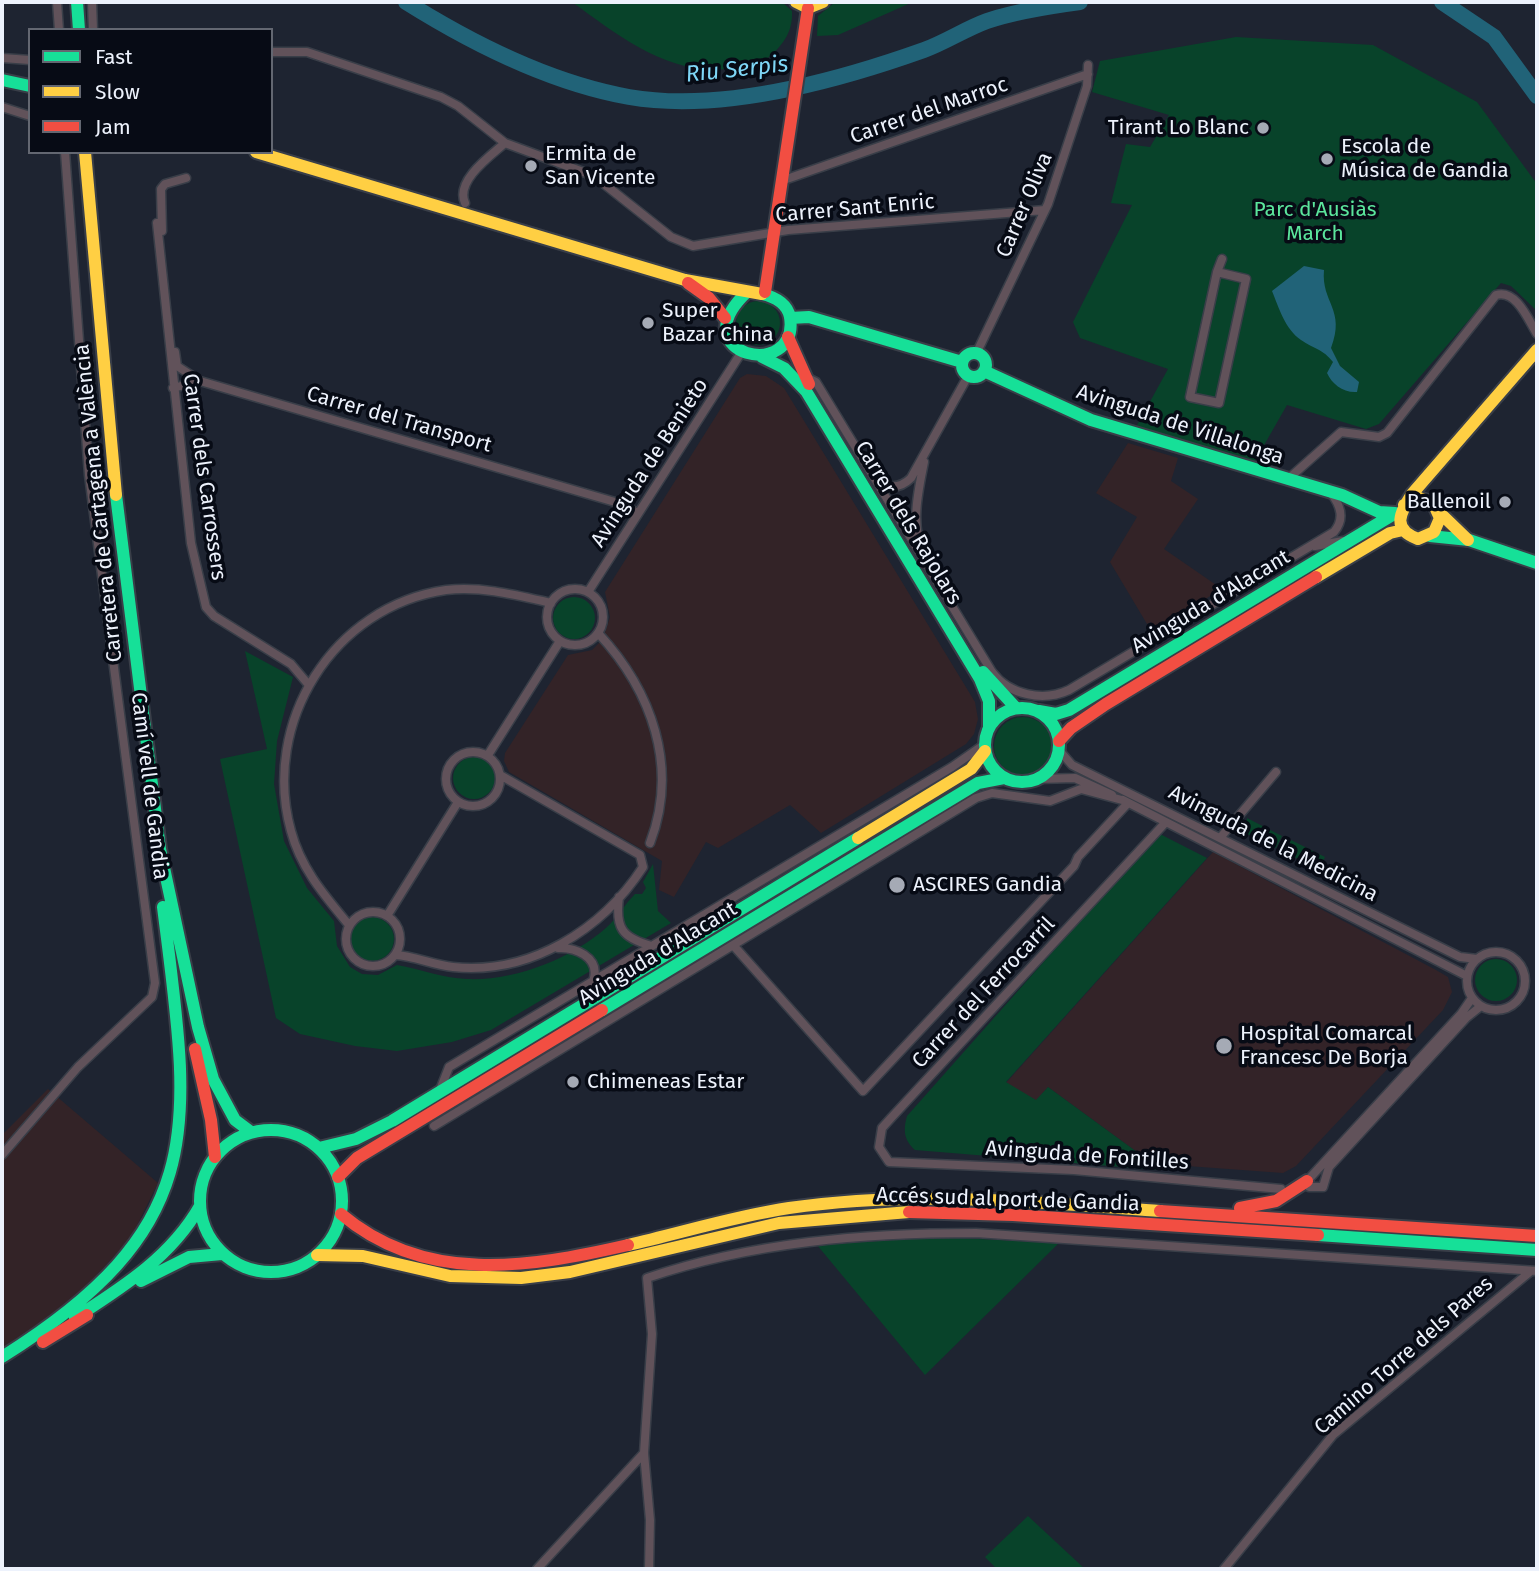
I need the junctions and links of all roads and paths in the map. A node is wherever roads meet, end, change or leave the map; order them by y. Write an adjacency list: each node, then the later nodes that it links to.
1 (57, 2): 7 (street)
2 (77, 2): 8 (main road)
3 (92, 2): 9 (street)
4 (796, 2): 6 (main road)
5 (823, 2): 6 (main road)
6 (808, 8): 23 (main road)
7 (59, 28)
8 (79, 28)
9 (93, 28)
10 (273, 52): 18 (street)
11 (2, 58): 12 (street)
12 (28, 60)
13 (1088, 70): 23 (street, Carrer del Marroc); 25 (street, Carrer Oliva)
14 (2, 80): 15 (main road)
15 (28, 86)
16 (2, 107): 17 (street)
17 (28, 115)
18 (505, 143): 24 (street); 27 (street, Carrer Sant Enric)
19 (65, 154): 104 (street, Camí vell de Gandia)
20 (85, 154): 86 (main road, Carretera de Cartagena a València)
21 (263, 154): 30 (main road)
22 (186, 178): 45 (street, Carrer dels Carrossers)
23 (781, 181): 27 (main road)
24 (465, 203)
25 (1045, 210): 27 (street, Carrer Sant Enric); 39 (street, Carrer Oliva)
26 (157, 223): 46 (street, Carrer dels Carrossers)
27 (775, 233): 32 (main road)
28 (1222, 259): 29 (street)
29 (1217, 272): 29 (street)
30 (685, 280): 31 (main road); 33 (main road)
31 (747, 292): 32 (main road); 33 (main road)
32 (765, 292): 34 (main road)
33 (725, 318): 38 (main road)
34 (790, 318): 36 (main road); 41 (main road)
35 (1537, 334): 50 (street)
36 (788, 337): 40 (main road); 43 (main road, Carrer dels Rajolars)
37 (1537, 350): 48 (main road, Avinguda d'Alacant)
38 (741, 353): 40 (main road); 55 (street, Avinguda de Benieto)
39 (976, 354): 41 (main road); 42 (main road)
40 (762, 357): 72 (main road, Carrer dels Rajolars)
41 (962, 362): 44 (main road)
42 (984, 371): 44 (main road); 50 (main road, Avinguda de Villalonga)
43 (801, 373): 49 (street); 70 (main road, Carrer dels Rajolars)
44 (968, 376): 47 (street)
45 (200, 381): 46 (street); 55 (street, Carrer del Transport)
46 (173, 388): 68 (street, Carrer dels Carrossers)
47 (924, 459): 49 (street); 62 (street)
48 (1437, 467): 52 (main road, Avinguda d'Alacant); 53 (main road, Avinguda d'Alacant)
49 (875, 480): 62 (street)
50 (1287, 480): 51 (main road, Avinguda de Villalonga)
51 (1329, 491): 53 (main road, Avinguda de Villalonga); 60 (street)
52 (1430, 501): 53 (main road); 54 (main road)
53 (1400, 510): 56 (main road); 58 (main road, Avinguda d'Alacant)
54 (1439, 512): 57 (main road); 59 (main road)
55 (638, 513): 63 (street, Avinguda de Benieto)
56 (1403, 530): 57 (main road); 73 (main road, Avinguda d'Alacant)
57 (1430, 536): 59 (main road)
58 (1351, 539): 60 (street); 69 (main road, Avinguda d'Alacant)
59 (1469, 540): 61 (main road)
60 (1312, 546): 67 (street)
61 (1537, 563)
62 (928, 568): 67 (street)
63 (588, 592): 64 (street); 65 (street)
64 (551, 603): 66 (street); 68 (street)
65 (598, 633): 66 (street); 85 (street)
66 (560, 641): 75 (street)
67 (1101, 670): 69 (street)
68 (308, 684): 90 (street)
69 (1094, 695): 71 (main road, Avinguda d'Alacant)
70 (1016, 708): 71 (main road); 72 (main road)
71 (1039, 711): 73 (main road)
72 (989, 728): 74 (main road)
73 (1059, 746): 79 (main road); 84 (street, Avinguda de la Medicina)
74 (985, 747): 78 (main road); 92 (street, Avinguda d'Alacant); 100 (main road, Avinguda d'Alacant)
75 (488, 755): 77 (street); 82 (street)
76 (1276, 772): 84 (street)
77 (500, 775): 82 (street); 88 (street)
78 (1004, 778): 79 (main road); 107 (main road, Avinguda d'Alacant)
79 (1038, 779): 81 (street, Avinguda de la Medicina)
80 (992, 793): 81 (street, Avinguda de la Medicina); 91 (street, Avinguda d'Alacant)
81 (1125, 801): 83 (street, Avinguda de la Medicina); 91 (street, Carrer del Ferrocarril)
82 (458, 802): 89 (street)
83 (1165, 823): 96 (street, Avinguda de la Medicina); 106 (street, Carrer del Ferrocarril)
84 (1220, 838): 95 (street, Avinguda de la Medicina)
85 (650, 843)
86 (160, 849): 87 (main road); 118 (main road)
87 (166, 874): 102 (main road); 105 (main road)
88 (619, 897): 92 (street, Avinguda d'Alacant); 93 (street)
89 (387, 916): 90 (street); 94 (street)
90 (349, 925): 94 (street)
91 (733, 945): 101 (street, Avinguda d'Alacant)
92 (652, 946): 97 (street, Avinguda d'Alacant)
93 (555, 949): 94 (street); 97 (street, Avinguda d'Alacant)
94 (395, 955)
95 (1477, 958): 96 (street); 99 (street)
96 (1467, 975): 98 (street)
97 (594, 978): 100 (street, Avinguda d'Alacant)
98 (1472, 998): 99 (street); 108 (street)
99 (1481, 1006): 108 (street)
100 (440, 1090): 103 (main road, Avinguda d'Alacant)
101 (434, 1126)
102 (251, 1132): 103 (main road); 105 (main road)
103 (319, 1147): 107 (main road)
104 (2, 1155)
105 (215, 1157): 110 (main road)
106 (890, 1162): 109 (street, Avinguda de Fontilles)
107 (338, 1177): 112 (main road)
108 (1307, 1181): 111 (main road)
109 (1281, 1189)
110 (200, 1206): 115 (main road); 119 (main road)
111 (1084, 1206): 112 (main road, Accés sud al port de Gandia); 113 (main road, Accés sud al port de Gandia)
112 (341, 1214): 116 (main road)
113 (1537, 1236)
114 (1537, 1250): 116 (main road, Accés sud al port de Gandia)
115 (222, 1254): 116 (main road, Accés sud al port de Gandia); 119 (main road)
116 (317, 1255)
117 (1535, 1272): 120 (street); 123 (street, Camino Torre dels Pares)
118 (2, 1357)
119 (2, 1366)
120 (644, 1453): 121 (street); 122 (street)
121 (537, 1569)
122 (649, 1569)
123 (1224, 1569)

